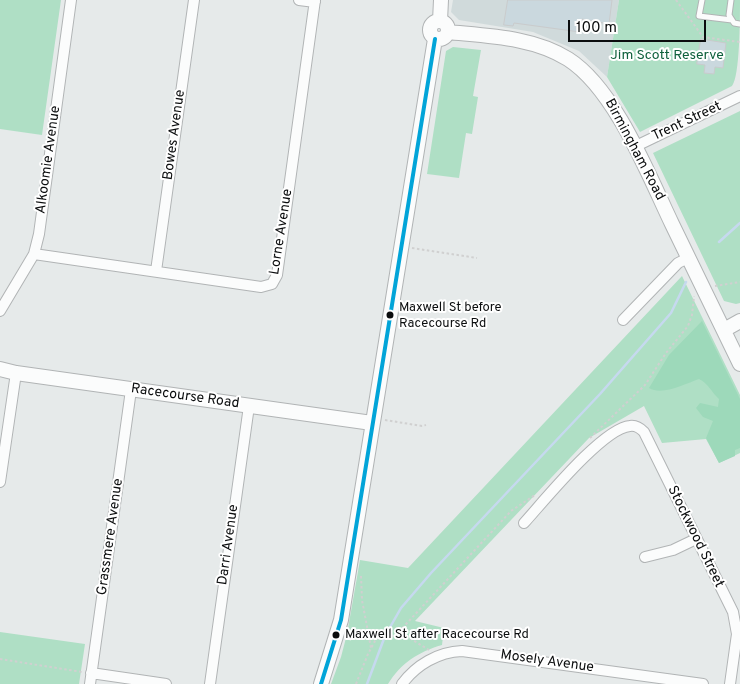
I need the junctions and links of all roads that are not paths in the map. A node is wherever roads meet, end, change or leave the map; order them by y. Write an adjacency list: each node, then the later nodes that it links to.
1 (71, 0): 13 (street, Alkoomie Avenue)
2 (194, 0): 15 (street, Bowes Avenue)
3 (299, 0): 7 (street)
4 (441, 0): 10 (street)
5 (702, 0): 8 (lane)
6 (731, 0): 8 (lane)
7 (315, 1): 15 (street, Lorne Avenue)
8 (732, 20): 9 (lane)
9 (740, 24)
10 (444, 26): 12 (street, Birmingham Road); 25 (street)
11 (740, 96): 12 (street, Trent Street)
12 (634, 147): 14 (street, Birmingham Road)
13 (34, 254): 15 (street, Lorne Avenue); 16 (street, Alkoomie Avenue)
14 (688, 258): 17 (street); 19 (street, Birmingham Road)
15 (156, 271)
16 (0, 311)
17 (623, 320)
18 (740, 321): 19 (street)
19 (724, 330): 20 (street, Birmingham Road)
20 (740, 364)
21 (0, 369): 22 (street, Racecourse Road)
22 (16, 373): 23 (street, Racecourse Road); 26 (street)
23 (131, 390): 24 (street, Racecourse Road); 30 (street, Grassmere Avenue)
24 (249, 406): 25 (street, Racecourse Road); 34 (street, Darri Avenue)
25 (378, 422): 35 (street)
26 (0, 482)
27 (524, 522): 28 (street, Stockwood Street)
28 (696, 538): 29 (street); 38 (street, Stockwood Street)
29 (645, 557)
30 (91, 673): 32 (street, Grassmere Avenue); 33 (street)
31 (631, 679): 36 (street, Mosely Avenue); 37 (street, Mosely Avenue)
32 (90, 684)
33 (166, 684)
34 (210, 684)
35 (321, 684)
36 (402, 684)
37 (703, 684)
38 (730, 684)

